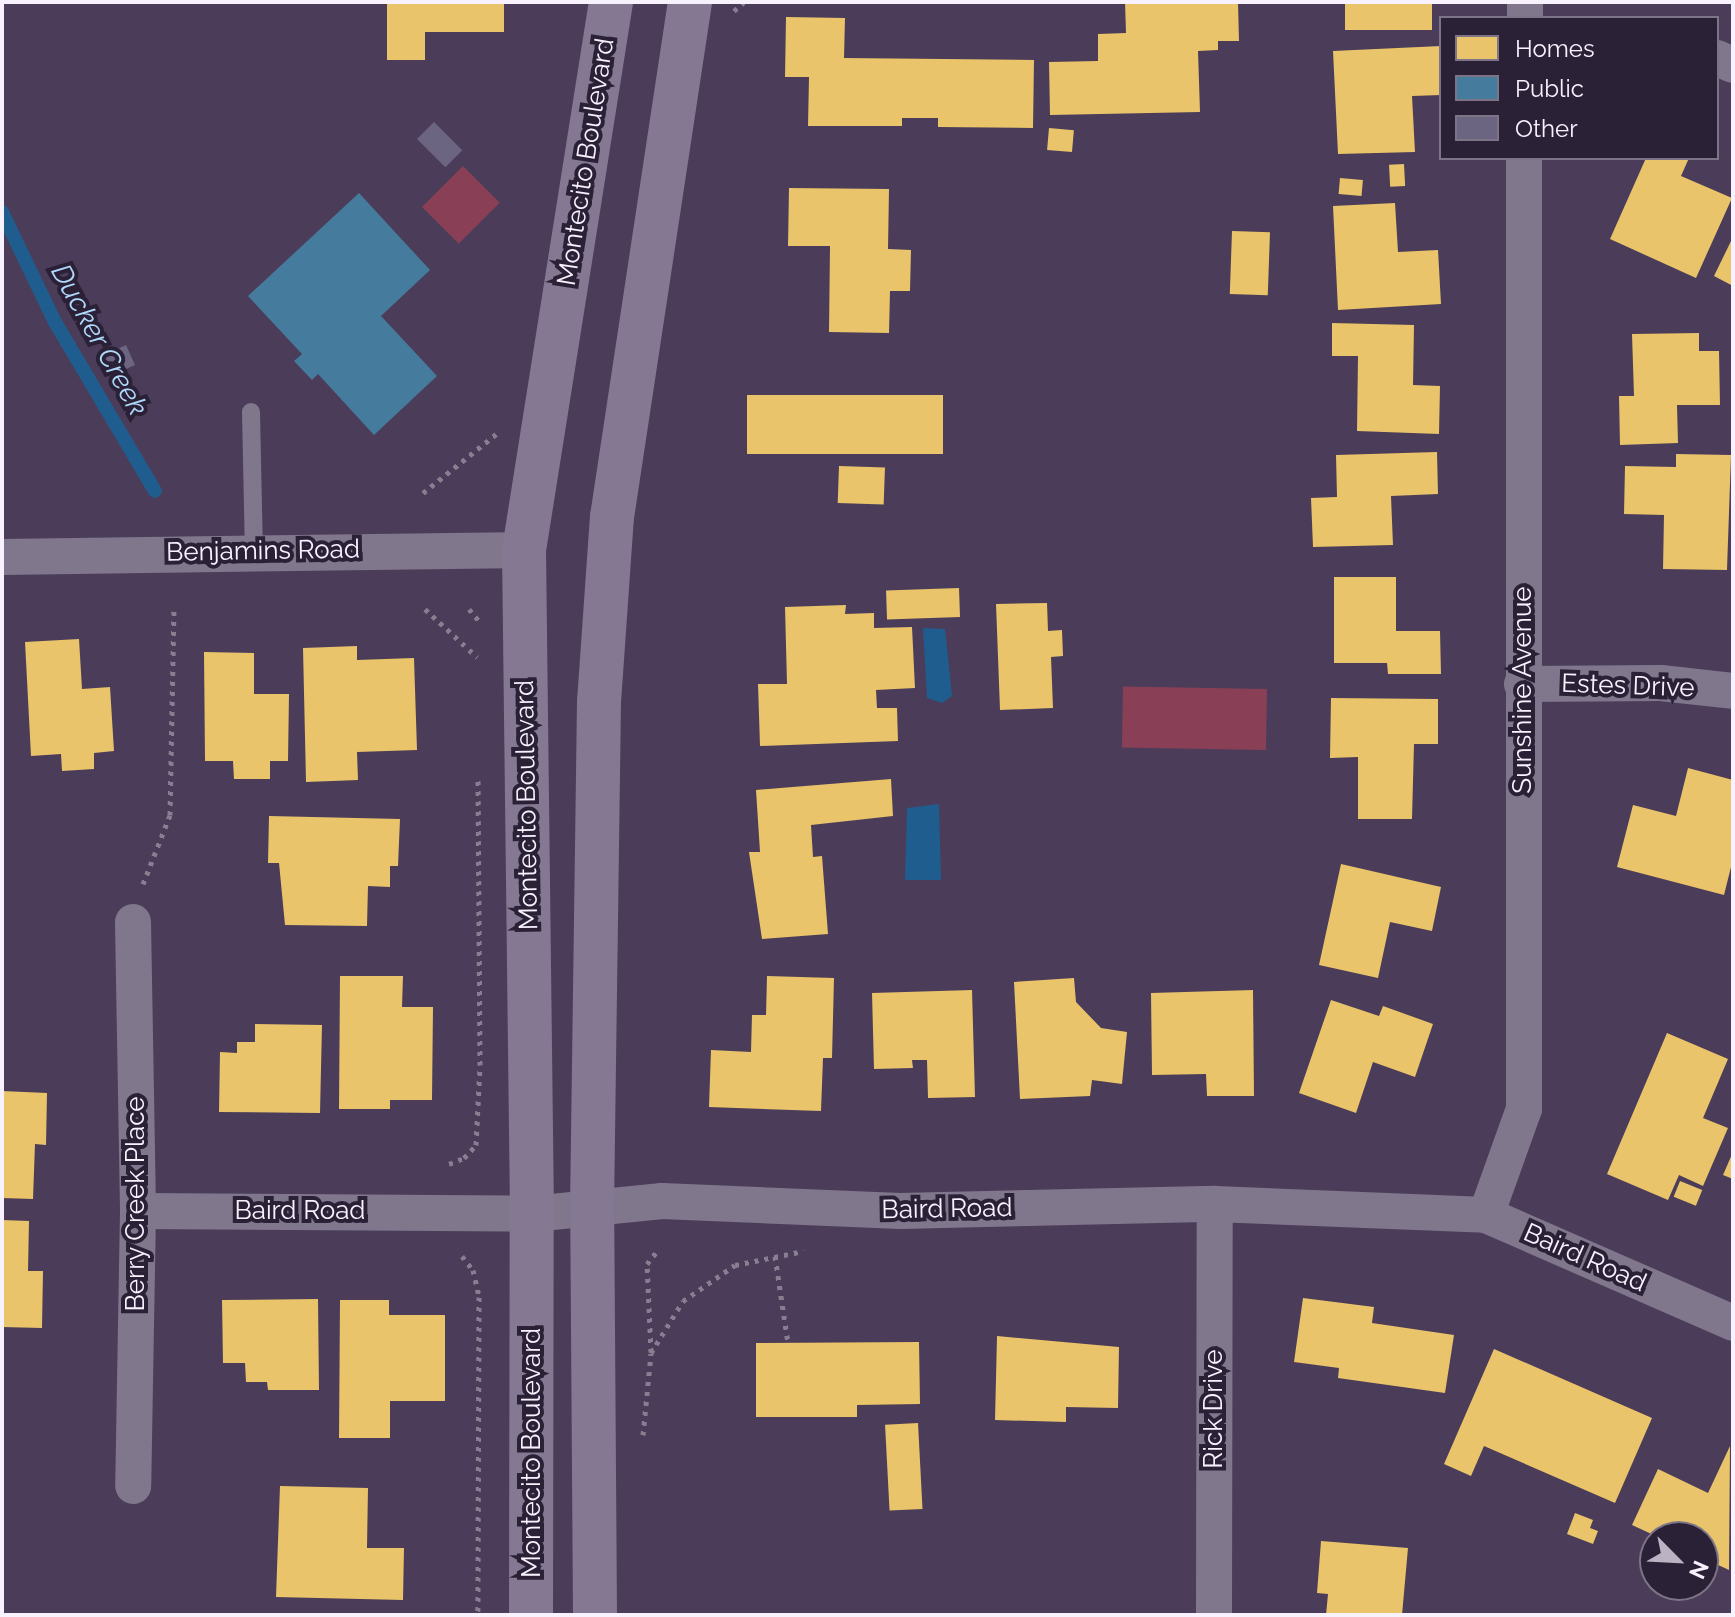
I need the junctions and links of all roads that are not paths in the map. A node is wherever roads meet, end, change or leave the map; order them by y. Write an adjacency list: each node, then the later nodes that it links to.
1 (611, 2): 5 (main road, Montecito Boulevard)
2 (690, 2): 12 (main road)
3 (1524, 160): 8 (street, Sunshine Avenue)
4 (251, 412): 6 (lane)
5 (524, 550): 6 (street, Benjamins Road); 14 (main road, Montecito Boulevard)
6 (254, 551): 7 (street, Benjamins Road)
7 (2, 557)
8 (1522, 684): 9 (street, Estes Drive); 15 (street, Sunshine Avenue)
9 (1733, 691)
10 (133, 922): 13 (street, Berry Creek Place)
11 (1215, 1204): 12 (street, Baird Road); 15 (street, Baird Road); 20 (street, Rick Drive)
12 (592, 1209): 14 (street, Baird Road); 19 (main road)
13 (138, 1211): 14 (street, Baird Road); 17 (street, Berry Creek Place)
14 (532, 1214): 18 (main road, Montecito Boulevard)
15 (1486, 1215): 16 (street, Baird Road)
16 (1733, 1323)
17 (133, 1486)
18 (531, 1615)
19 (595, 1615)
20 (1214, 1615)

